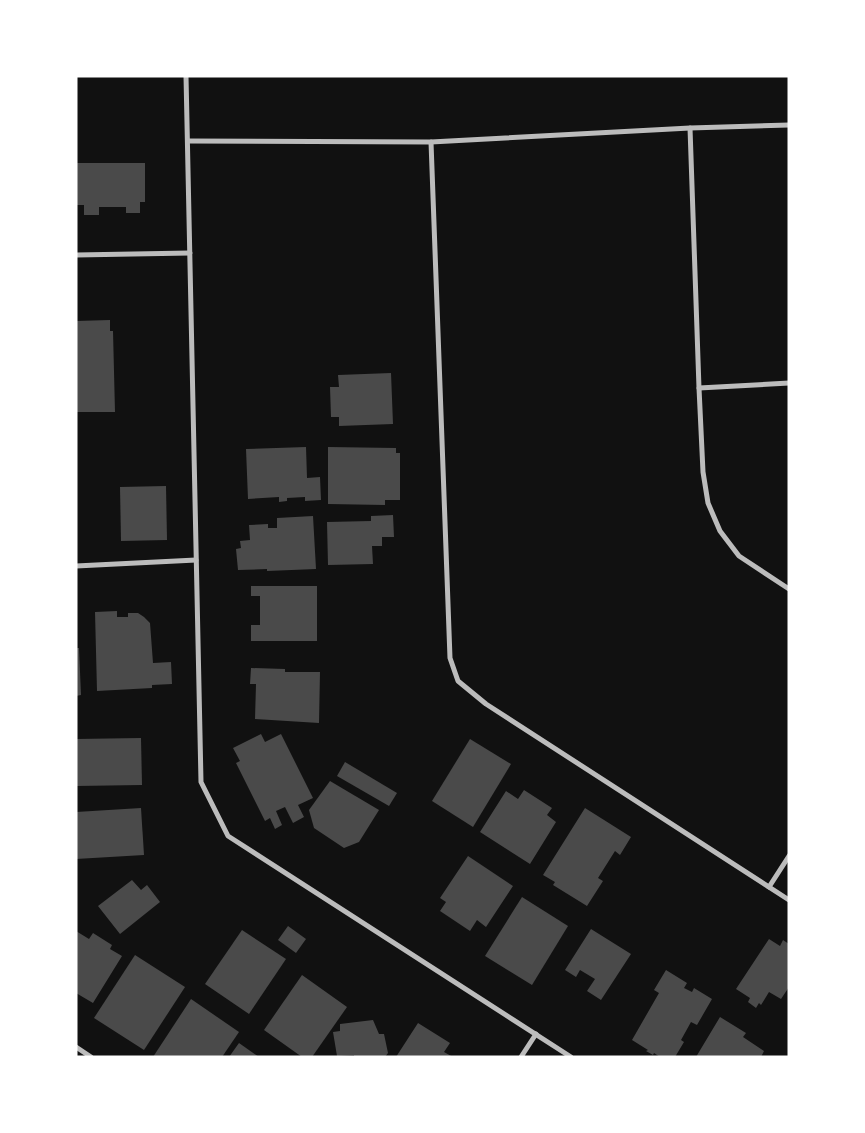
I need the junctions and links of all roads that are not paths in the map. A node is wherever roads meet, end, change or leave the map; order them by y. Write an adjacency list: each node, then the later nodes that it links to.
1 (186, 76): 4 (street)
2 (789, 125): 3 (street)
3 (690, 128): 5 (street); 9 (street)
4 (188, 141): 5 (street); 6 (street)
5 (431, 142): 14 (street)
6 (190, 254): 7 (street); 10 (street)
7 (76, 255)
8 (789, 383): 9 (street)
9 (699, 388): 12 (street)
10 (196, 560): 11 (street); 16 (street)
11 (76, 566)
12 (789, 589)
13 (789, 856): 14 (street)
14 (769, 886): 15 (street)
15 (789, 900)
16 (536, 1034): 19 (street); 20 (street)
17 (76, 1047): 18 (street)
18 (90, 1057)
19 (521, 1057)
20 (571, 1057)

